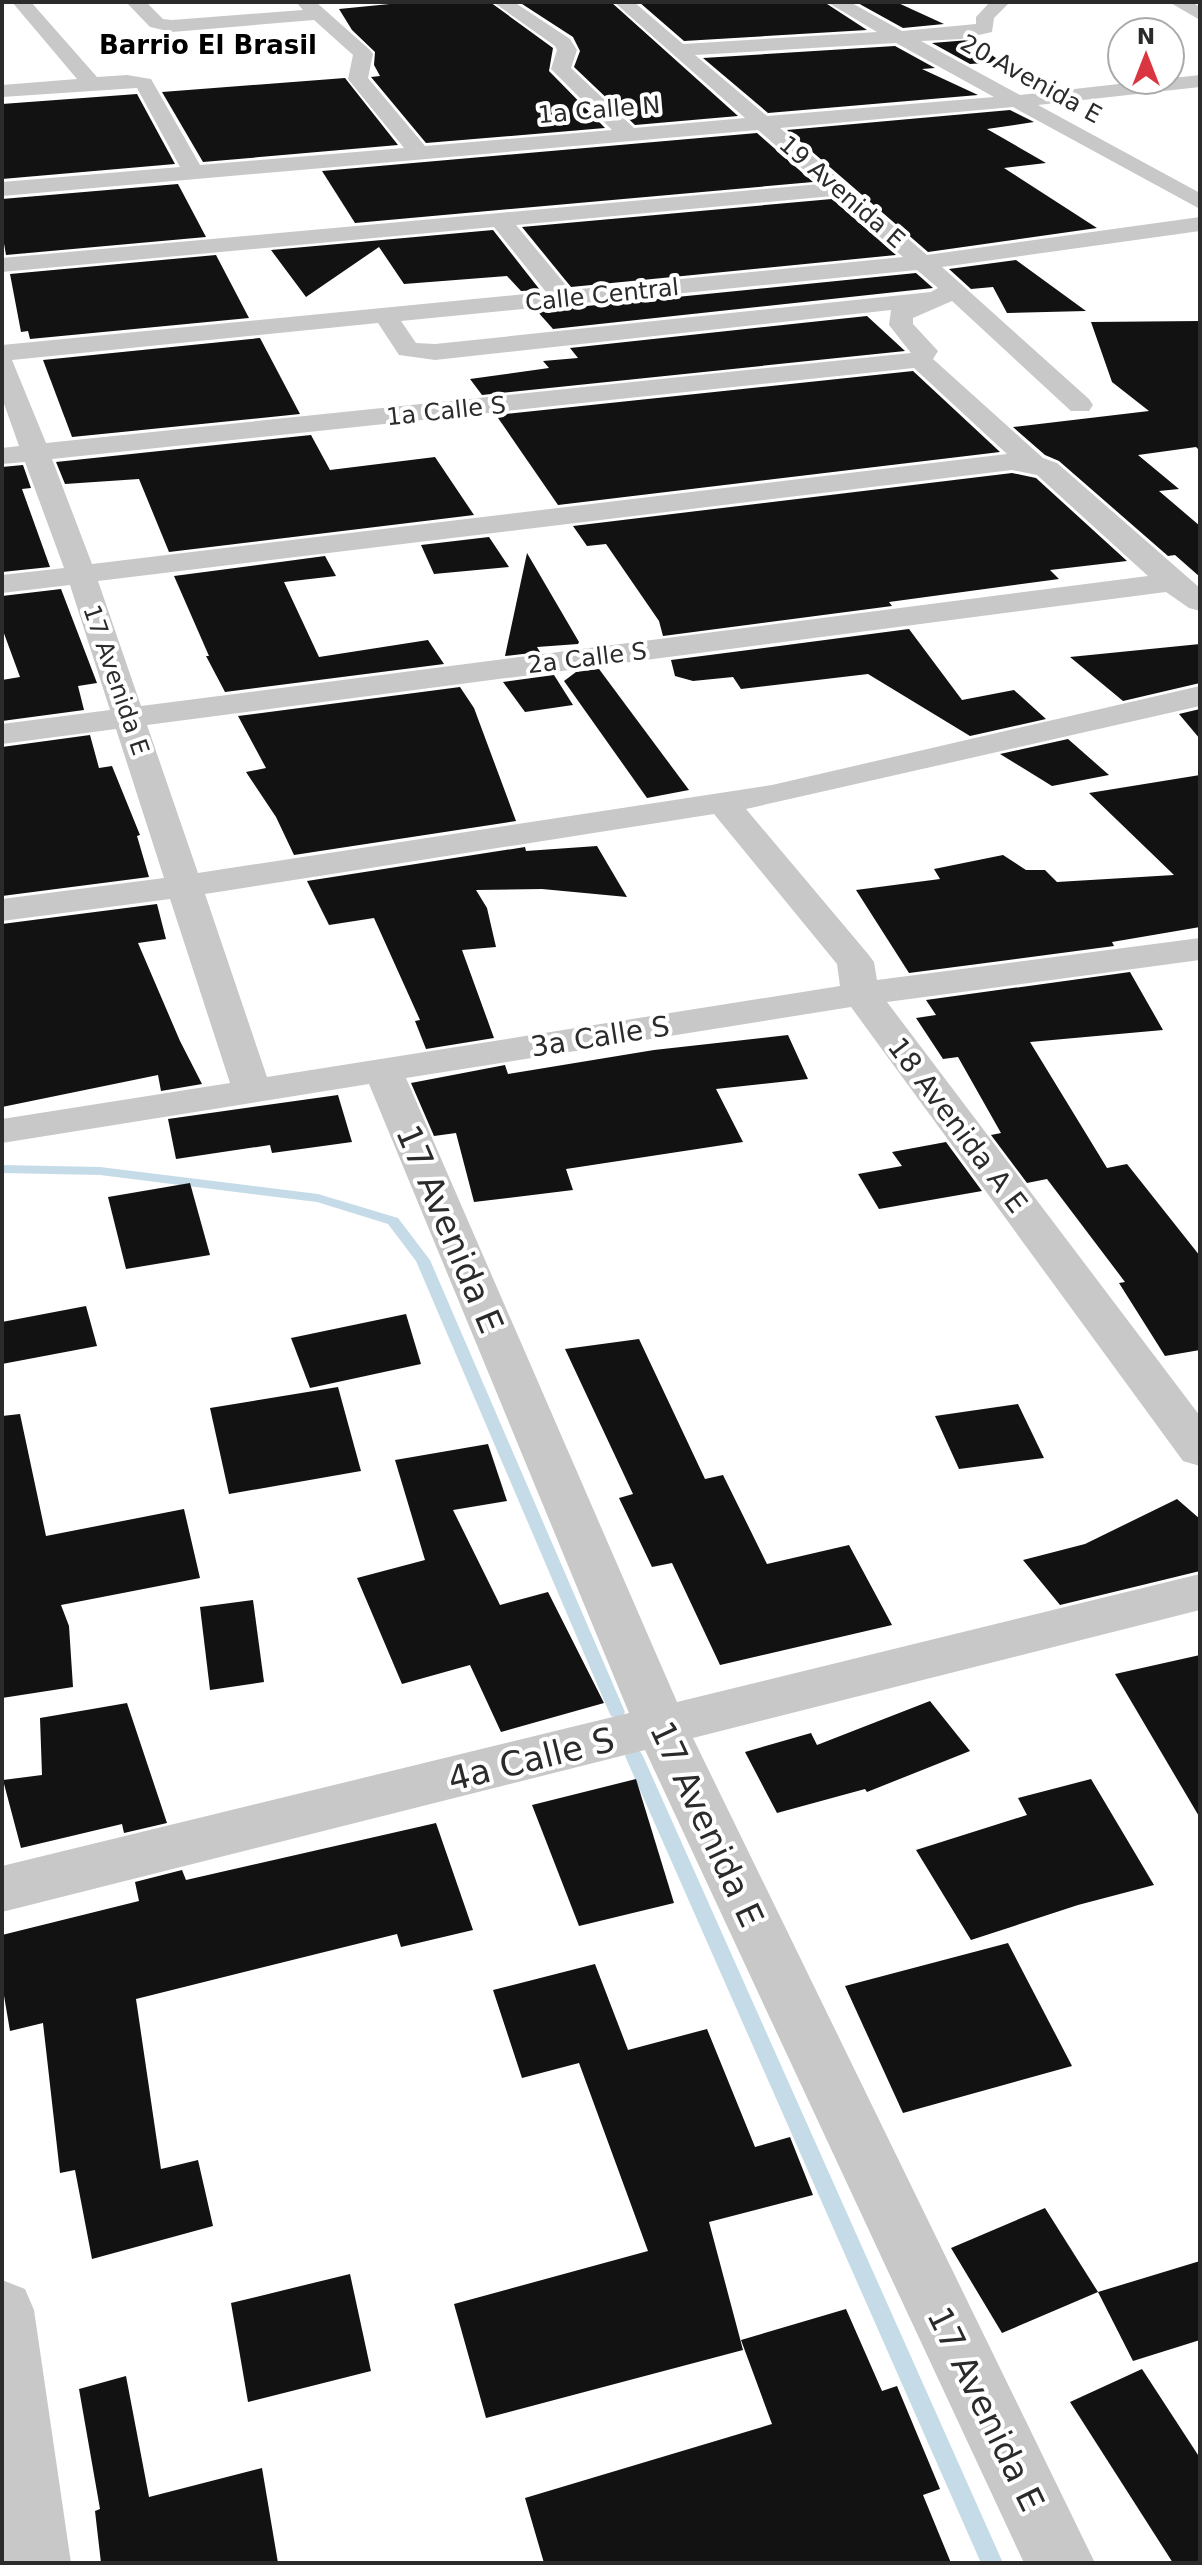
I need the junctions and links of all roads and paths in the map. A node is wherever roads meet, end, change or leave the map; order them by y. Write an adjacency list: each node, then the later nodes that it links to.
1 (21, 2): 13 (street)
2 (135, 2): 8 (street)
3 (502, 2): 17 (street)
4 (623, 2): 11 (street, 19 Avenida E)
5 (836, 2): 10 (street, 20 Avenida E)
6 (1001, 2): 10 (street)
7 (1178, 2): 9 (street)
8 (312, 8): 18 (street)
9 (1200, 14)
10 (901, 37): 11 (street); 15 (street, 20 Avenida E)
11 (677, 50): 16 (street, 19 Avenida E)
12 (1200, 81): 15 (street, 1a Calle N)
13 (92, 84): 14 (street); 19 (street)
14 (2, 91)
15 (1017, 101): 16 (street, 1a Calle N); 22 (street, 20 Avenida E)
16 (762, 122): 17 (street, 1a Calle N); 21 (street, 19 Avenida E)
17 (628, 134): 18 (street, 1a Calle N)
18 (419, 152): 19 (street, 1a Calle N)
19 (193, 172): 20 (street, 1a Calle N)
20 (2, 189)
21 (840, 189): 23 (street); 25 (street, 19 Avenida E)
22 (1200, 202)
23 (501, 221): 26 (street); 28 (street)
24 (1200, 224): 25 (street, Calle Central)
25 (924, 262): 27 (street, 19 Avenida E); 28 (street, Calle Central)
26 (2, 265)
27 (944, 293): 29 (street); 31 (street); 33 (street, 19 Avenida E)
28 (564, 298): 29 (street, Calle Central)
29 (386, 316): 30 (street, Calle Central)
30 (2, 353)
31 (920, 360): 34 (street, 1a Calle S); 35 (street)
32 (2, 363): 34 (street, 17 Avenida E)
33 (1080, 405)
34 (18, 455): 36 (street, 17 Avenida E)
35 (1040, 466): 36 (street); 37 (street)
36 (81, 574): 38 (street); 41 (street, 17 Avenida E)
37 (1172, 582): 39 (street); 41 (street, 2a Calle S)
38 (2, 584)
39 (1200, 602)
40 (1200, 696): 43 (street)
41 (130, 718): 42 (street, 2a Calle S); 44 (street, 17 Avenida E)
42 (2, 734)
43 (721, 801): 44 (street); 47 (street, 18 Avenida A E)
44 (184, 886): 45 (street); 49 (street, 17 Avenida E)
45 (2, 910)
46 (1200, 949): 47 (street, 3a Calle S)
47 (861, 994): 48 (street, 3a Calle S); 51 (street, 18 Avenida A E)
48 (383, 1071): 49 (street, 3a Calle S); 53 (street, 17 Avenida E)
49 (252, 1090): 50 (street, 3a Calle S)
50 (2, 1131)
51 (1200, 1450)
52 (1200, 1592): 53 (street, 4a Calle S)
53 (661, 1727): 54 (street, 4a Calle S); 57 (street, 17 Avenida E)
54 (2, 1889)
55 (2, 2310): 56 (street)
56 (36, 2563)
57 (1060, 2563)

